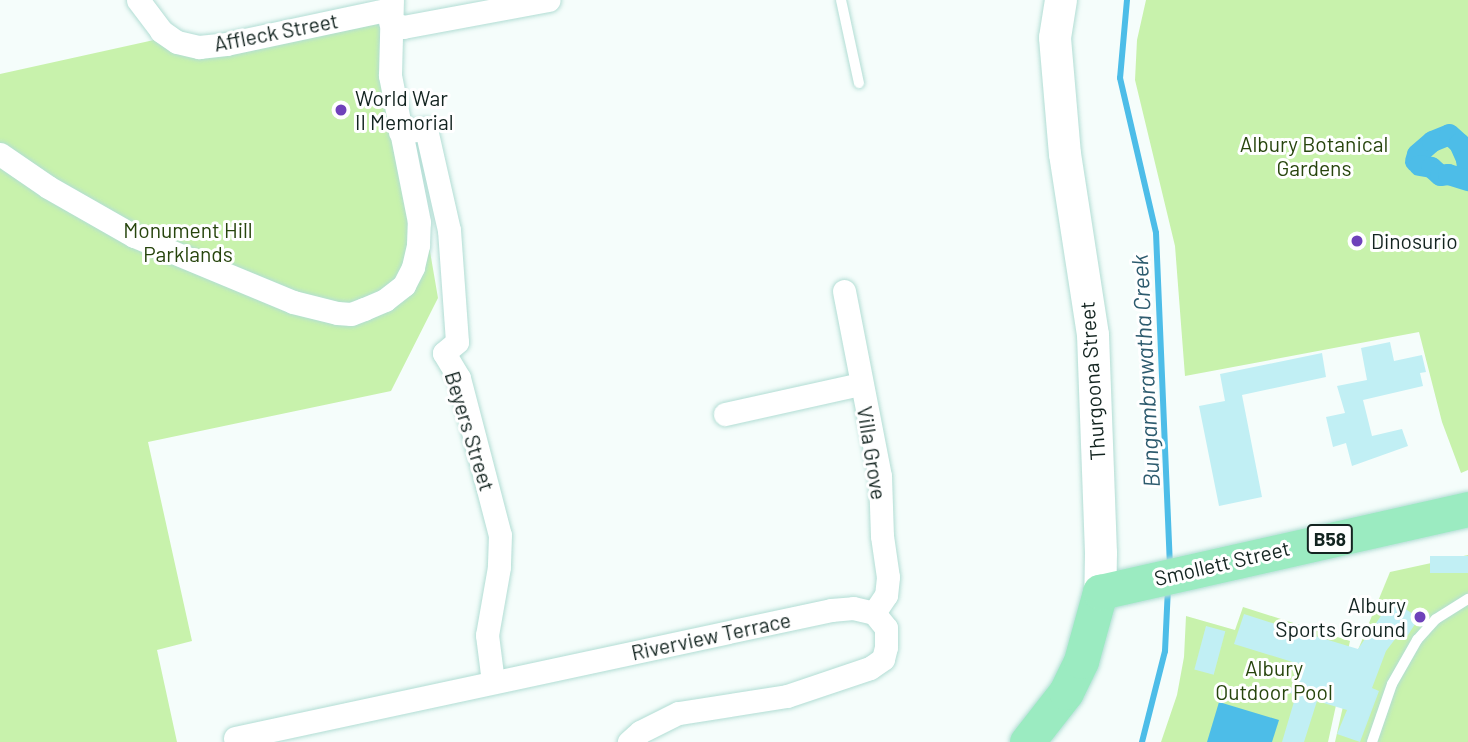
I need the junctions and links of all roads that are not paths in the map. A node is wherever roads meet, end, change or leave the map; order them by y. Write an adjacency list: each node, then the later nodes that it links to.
1 (138, 0): 6 (street, Affleck Street)
2 (549, 0): 6 (street, Affleck Street)
3 (841, 0): 7 (lane)
4 (1061, 0): 8 (main road, Thurgoona Street)
5 (1076, 0): 8 (main road, Thurgoona Street)
6 (391, 11): 9 (street)
7 (859, 83)
8 (1059, 89): 15 (main road, Thurgoona Street)
9 (400, 132): 10 (street); 18 (street, Beyers Street)
10 (0, 154)
11 (844, 291): 12 (street, Villa Grove)
12 (860, 384): 13 (street); 17 (street, Villa Grove)
13 (725, 414)
14 (1468, 509): 15 (main road, Smollett Street / B58)
15 (1100, 592): 21 (main road)
16 (1468, 599): 22 (lane)
17 (874, 613): 18 (street, Riverview Terrace); 20 (street)
18 (493, 682): 19 (street, Riverview Terrace)
19 (235, 738)
20 (629, 742)
21 (1027, 742)
22 (1372, 742)

